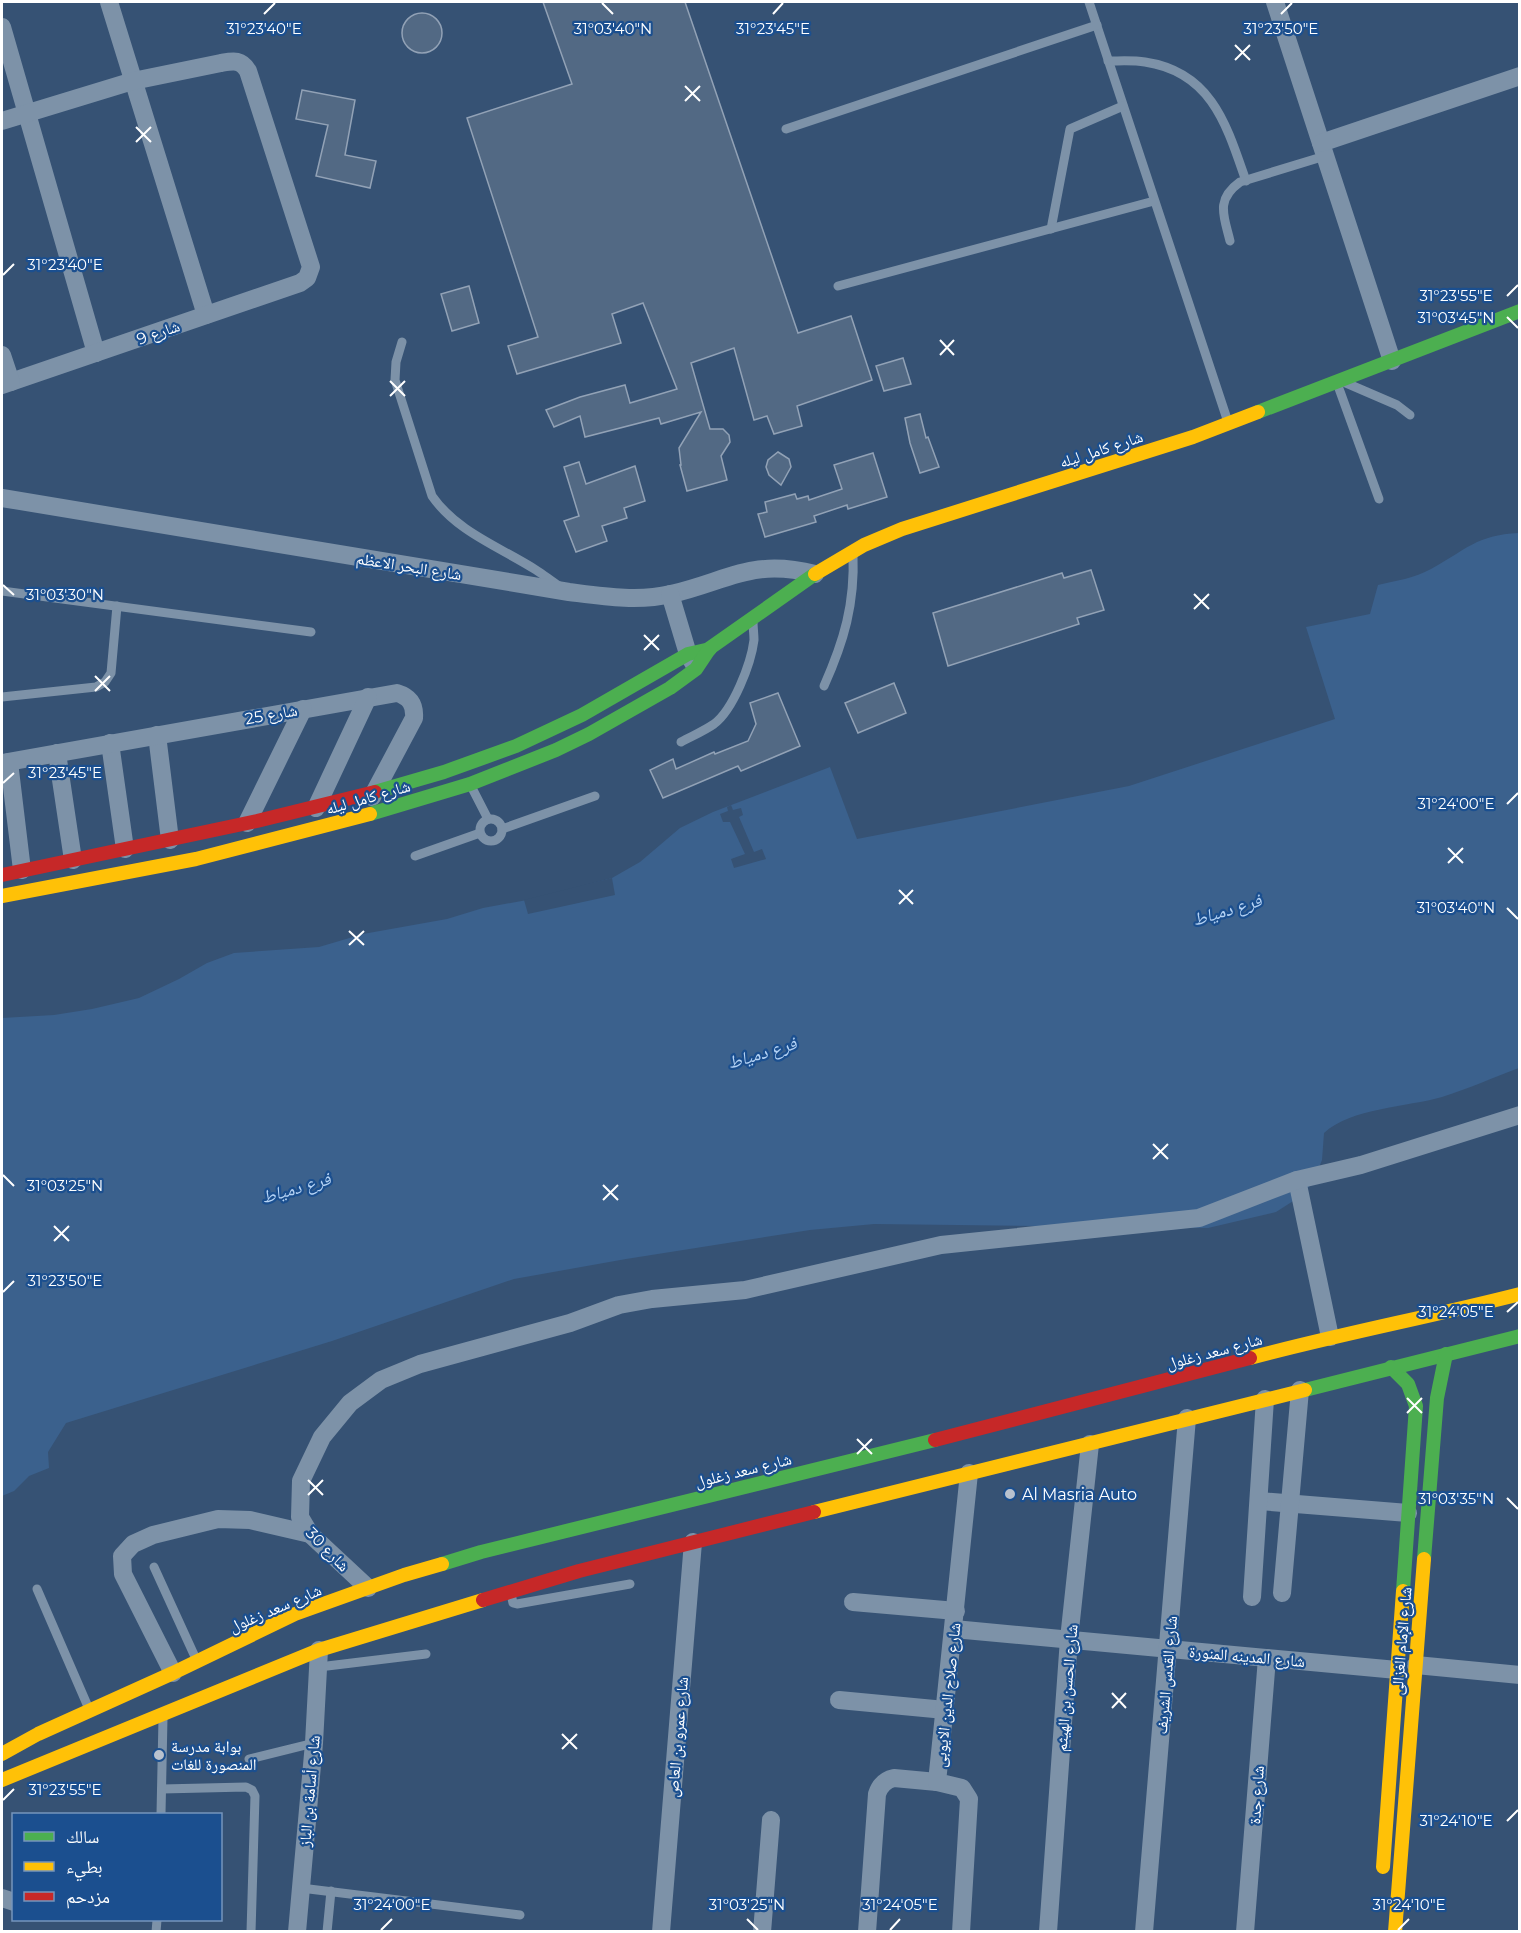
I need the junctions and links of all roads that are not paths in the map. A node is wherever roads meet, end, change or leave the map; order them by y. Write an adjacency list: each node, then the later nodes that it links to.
1 (109, 2): 8 (street)
2 (1089, 2): 4 (lane)
3 (1275, 2): 13 (street)
4 (1097, 25): 6 (lane); 12 (lane)
5 (2, 27): 10 (street)
6 (1108, 61): 9 (lane); 14 (lane)
7 (1520, 76): 13 (street)
8 (133, 81): 10 (street); 20 (street); 20 (street, شارع 9)
9 (1123, 106): 15 (lane); 16 (lane)
10 (27, 113): 11 (street); 22 (street)
11 (2, 121)
12 (786, 129)
13 (1323, 150): 14 (lane); 24 (street)
14 (1246, 181): 17 (lane)
15 (1154, 201): 16 (lane); 28 (lane)
16 (1051, 229): 18 (lane)
17 (1230, 241)
18 (838, 286)
19 (1520, 311): 24 (main road, شارع كامل ليله)
20 (206, 315): 22 (street, شارع 9)
21 (402, 342): 34 (lane)
22 (96, 353): 26 (street, شارع 9)
23 (2, 355): 26 (street)
24 (1392, 361): 25 (main road, شارع كامل ليله)
25 (1339, 382): 27 (lane); 28 (main road, شارع كامل ليله); 30 (lane)
26 (6, 383)
27 (1410, 415)
28 (1229, 424): 31 (main road, شارع كامل ليله)
29 (2, 498): 34 (street, شارع البحر الاعظم)
30 (1379, 499)
31 (853, 552): 32 (main road, شارع كامل ليله); 40 (lane)
32 (815, 574): 35 (street, شارع البحر الاعظم); 37 (main road, شارع كامل ليله)
33 (2, 591): 36 (lane)
34 (569, 592): 35 (street, شارع البحر الاعظم)
35 (670, 594): 39 (street)
36 (117, 606): 38 (lane); 41 (lane)
37 (752, 618): 39 (main road, شارع كامل ليله); 45 (lane)
38 (311, 632)
39 (692, 661): 49 (main road, شارع كامل ليله); 50 (main road, شارع كامل ليله)
40 (824, 686)
41 (2, 697)
42 (368, 697): 43 (street, شارع 25); 51 (street, شارع 25); 53 (street)
43 (303, 709): 44 (street, شارع 25); 57 (street)
44 (157, 735): 46 (street, شارع 25); 60 (street)
45 (681, 742)
46 (110, 743): 47 (street, شارع 25); 61 (street)
47 (57, 753): 48 (street, شارع 25); 63 (street)
48 (5, 763): 54 (street)
49 (462, 765): 50 (main road); 51 (main road, شارع كامل ليله)
50 (470, 784): 55 (main road, شارع كامل ليله); 56 (lane)
51 (374, 793): 53 (main road, شارع كامل ليله); 55 (street, شارع 25)
52 (595, 796): 58 (lane)
53 (316, 808): 57 (main road, شارع كامل ليله)
54 (8, 816): 64 (street)
55 (361, 817): 66 (main road, شارع كامل ليله)
56 (488, 819): 58 (lane); 59 (lane)
57 (247, 823): 60 (main road, شارع كامل ليله)
58 (502, 829): 59 (lane)
59 (480, 833): 62 (lane)
60 (170, 840): 61 (main road, شارع كامل ليله)
61 (125, 849): 63 (main road, شارع كامل ليله)
62 (415, 856)
63 (73, 860): 64 (main road, شارع كامل ليله)
64 (22, 870): 65 (main road, شارع كامل ليله)
65 (2, 875)
66 (2, 896)
67 (1520, 1115): 68 (street, شارع 30)
68 (1297, 1180): 71 (street); 86 (street, شارع 30)
69 (1520, 1294): 71 (main road, شارع سعد زغلول)
70 (1520, 1336): 72 (main road)
71 (1330, 1337): 78 (main road, شارع سعد زغلول)
72 (1446, 1354): 73 (main road); 103 (main road, شارع الإمام الغزالى)
73 (1391, 1367): 74 (main road); 85 (main road, شارع الإمام الغزالى)
74 (1300, 1390): 75 (main road); 84 (street)
75 (1265, 1399): 76 (main road); 83 (street)
76 (1187, 1418): 77 (main road); 98 (street, شارع القدس الشريف)
77 (1090, 1444): 79 (main road); 97 (street, شارع الحسن بن الهيثم)
78 (890, 1463): 81 (main road); 90 (main road, شارع سعد زغلول)
79 (969, 1473): 81 (main road); 96 (street, شارع صلاح الدين الايوبى)
80 (849, 1488): 82 (main road)
81 (880, 1494): 82 (main road)
82 (864, 1498): 87 (main road)
83 (1259, 1501): 84 (street); 94 (street)
84 (1291, 1504): 85 (street); 93 (street)
85 (1408, 1513): 104 (main road, شارع الإمام الغزالى)
86 (310, 1534): 90 (street, شارع 30); 105 (street)
87 (693, 1542): 92 (main road); 126 (street, شارع عمرو بن العاص)
88 (154, 1568): 102 (lane)
89 (630, 1584): 92 (lane)
90 (368, 1588): 102 (main road, شارع سعد زغلول)
91 (37, 1589): 109 (lane)
92 (511, 1592): 100 (main road)
93 (1282, 1593)
94 (1252, 1598)
95 (853, 1602): 96 (street, شارع المدينه المنورة)
96 (955, 1620): 97 (street, شارع المدينه المنورة); 108 (street, شارع صلاح الدين الايوبى)
97 (1070, 1639): 98 (street, شارع المدينه المنورة); 130 (street, شارع الحسن بن الهيثم)
98 (1169, 1649): 101 (street, شارع المدينه المنورة); 131 (street, شارع القدس الشريف)
99 (426, 1654): 100 (lane)
100 (319, 1658): 110 (main road); 111 (street, شارع أسامة بن الباز)
101 (1267, 1658): 104 (street, شارع المدينه المنورة); 132 (street, شارع جدة)
102 (196, 1661): 105 (main road, شارع سعد زغلول)
103 (1416, 1665): 106 (street); 133 (main road, شارع الإمام الغزالى)
104 (1397, 1670): 119 (main road, شارع الإمام الغزالى)
105 (173, 1673): 109 (main road, شارع سعد زغلول)
106 (1520, 1675)
107 (838, 1700): 108 (street)
108 (945, 1710): 115 (street, شارع صلاح الدين الايوبى)
109 (90, 1711): 112 (main road, شارع سعد زغلول)
110 (163, 1716): 114 (main road); 116 (lane)
111 (314, 1743): 113 (lane); 120 (street, شارع أسامة بن الباز)
112 (2, 1754)
113 (249, 1759)
114 (2, 1780)
115 (937, 1782): 128 (street); 129 (street, شارع صلاح الدين الايوبى)
116 (162, 1789): 117 (lane); 123 (lane)
117 (161, 1813)
118 (771, 1820): 127 (street)
119 (1381, 1884)
120 (301, 1888): 121 (lane); 124 (street, شارع أسامة بن الباز)
121 (331, 1891): 122 (lane); 125 (lane)
122 (520, 1915)
123 (250, 1932)
124 (297, 1932)
125 (327, 1932)
126 (661, 1932)
127 (762, 1932)
128 (867, 1932)
129 (961, 1932)
130 (1048, 1932)
131 (1144, 1932)
132 (1245, 1932)
133 (1395, 1932)

